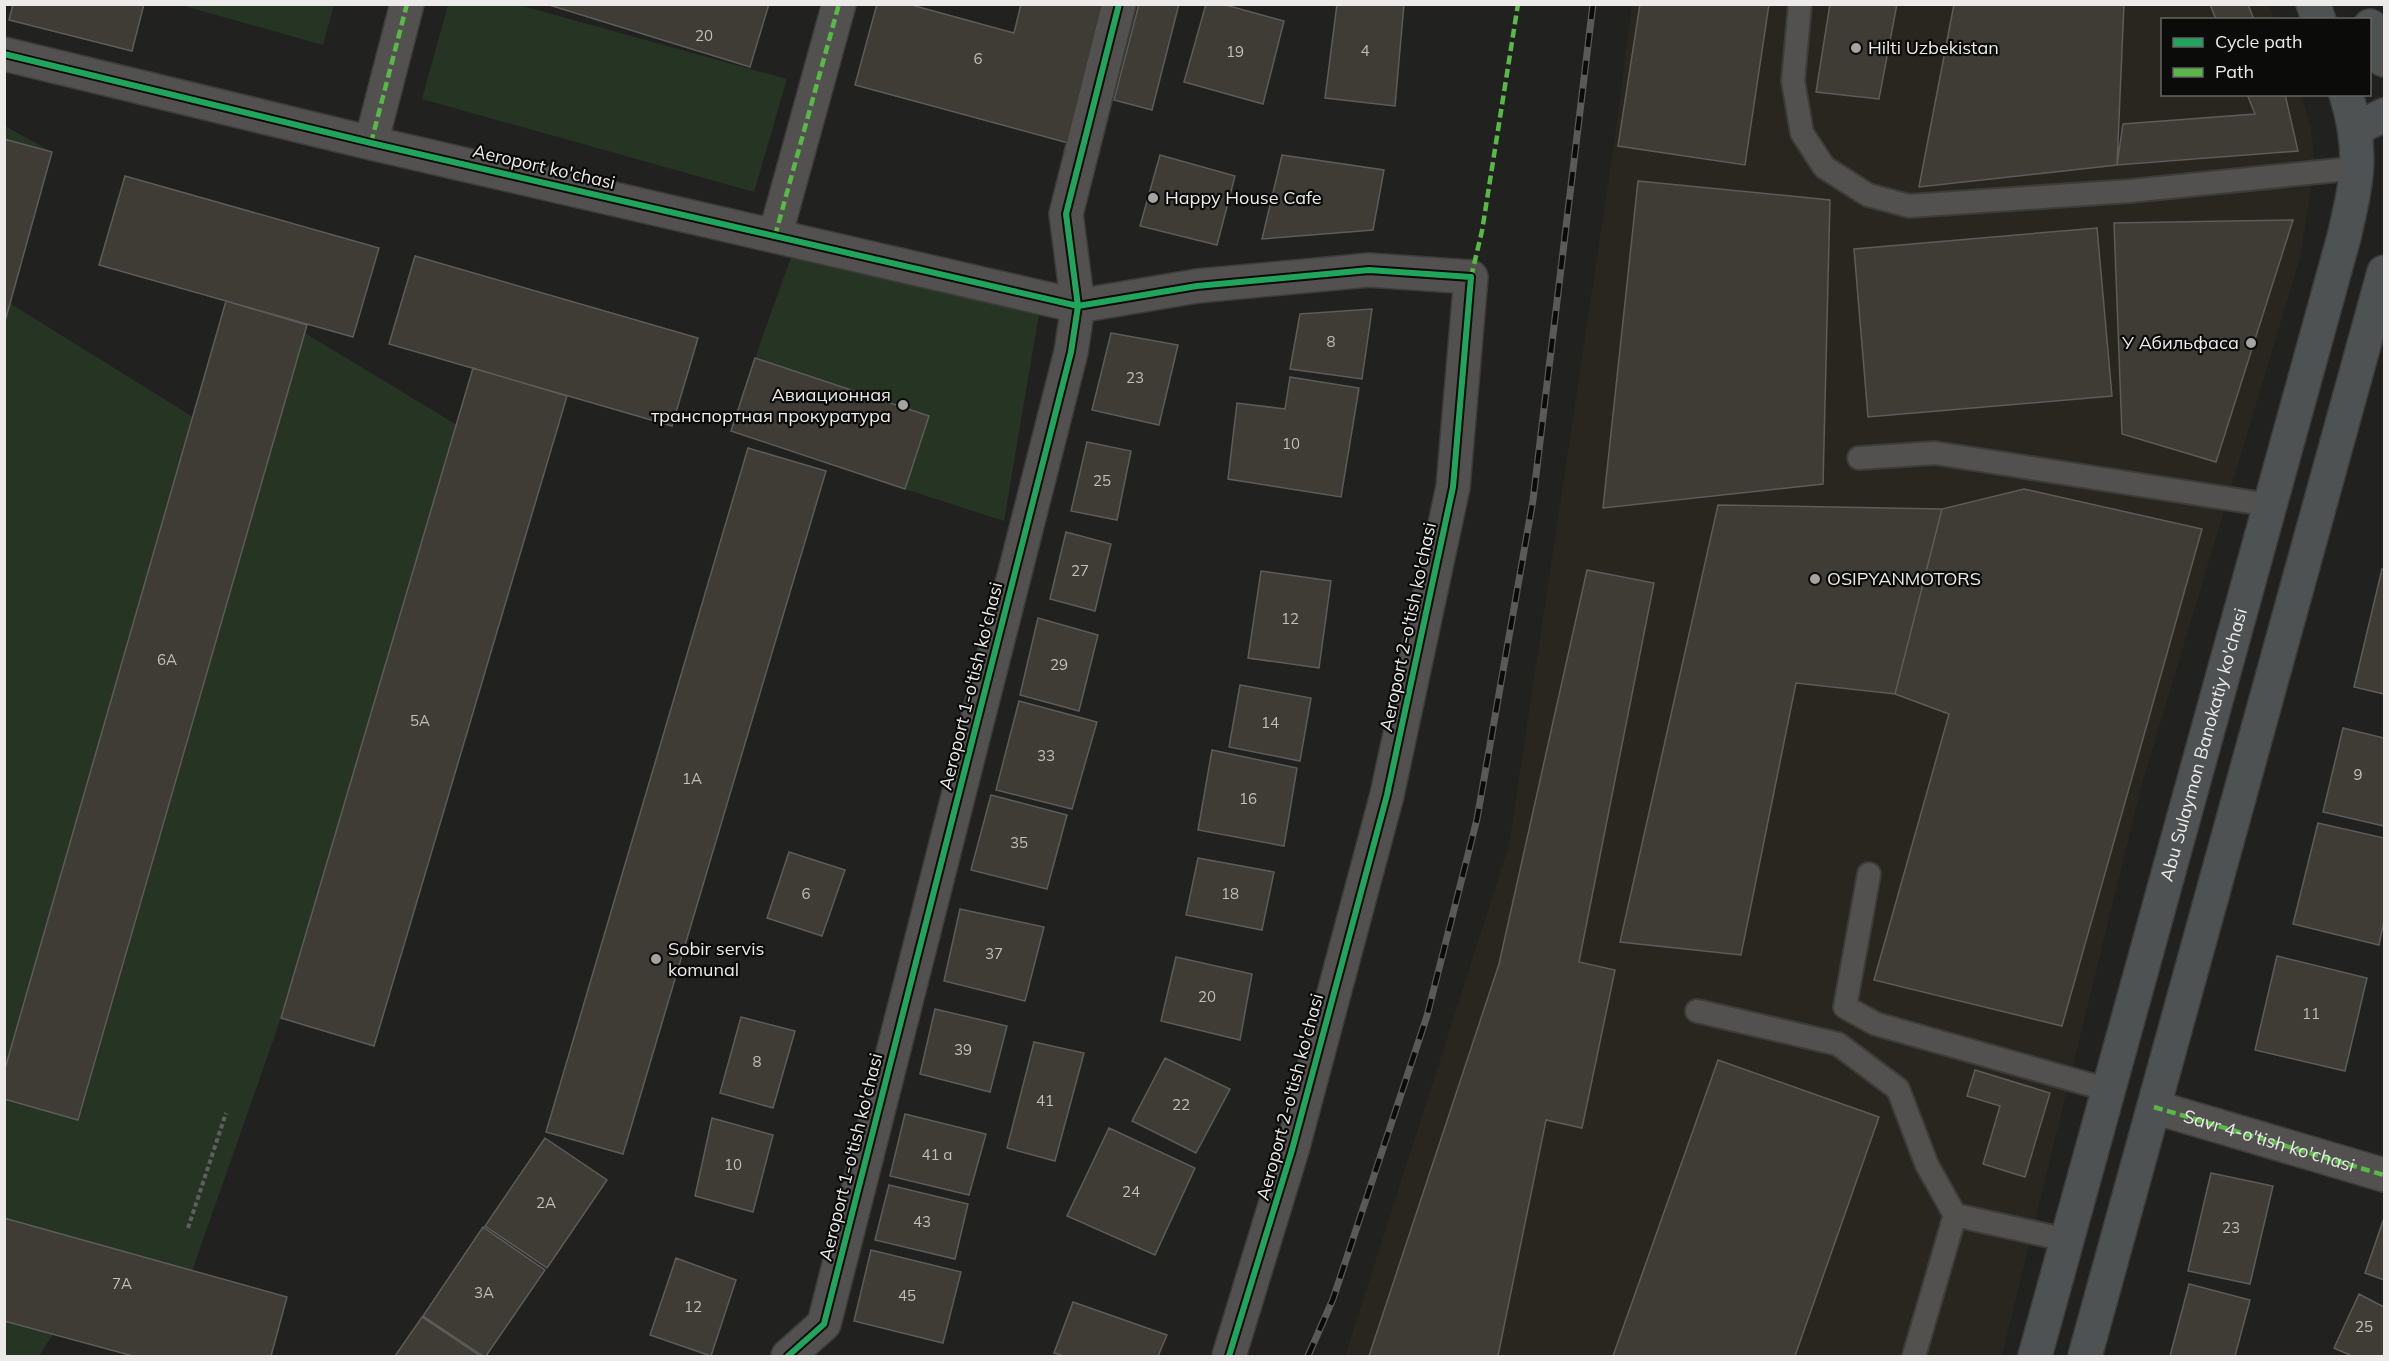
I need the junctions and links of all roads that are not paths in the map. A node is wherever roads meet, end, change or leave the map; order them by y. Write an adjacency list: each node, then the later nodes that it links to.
1 (407, 4): 13 (street)
2 (838, 4): 15 (street)
3 (1119, 4): 17 (street, Aeroport 1-o'tish ko'chasi)
4 (1800, 4): 14 (lane)
5 (2360, 4): 6 (main road)
6 (2366, 18)
7 (2371, 28): 9 (main road)
8 (4, 54): 13 (street, Aeroport ko'chasi)
9 (2385, 60)
10 (2347, 96): 12 (main road, Abu Sulaymon Banokatiy ko'chasi)
11 (2385, 115): 12 (main road)
12 (2370, 133): 14 (main road, Abu Sulaymon Banokatiy ko'chasi)
13 (370, 143): 15 (street, Aeroport ko'chasi)
14 (2358, 168): 19 (main road, Abu Sulaymon Banokatiy ko'chasi)
15 (775, 236): 17 (street, Aeroport ko'chasi)
16 (2385, 272): 23 (main road)
17 (1078, 306): 27 (street, Aeroport 1-o'tish ko'chasi); 28 (street, Aeroport 2-o'tish ko'chasi)
18 (1859, 458): 19 (lane)
19 (2270, 505): 22 (main road, Abu Sulaymon Banokatiy ko'chasi)
20 (1869, 874): 22 (lane)
21 (1697, 1011): 25 (lane)
22 (2109, 1090): 26 (main road, Abu Sulaymon Banokatiy ko'chasi)
23 (2154, 1107): 24 (street, Savr 4-o'tish ko'chasi); 31 (main road)
24 (2385, 1175)
25 (1955, 1215): 26 (lane); 29 (lane)
26 (2067, 1240): 30 (main road, Abu Sulaymon Banokatiy ko'chasi)
27 (788, 1356)
28 (1229, 1356)
29 (1914, 1356)
30 (2035, 1356)
31 (2085, 1356)

